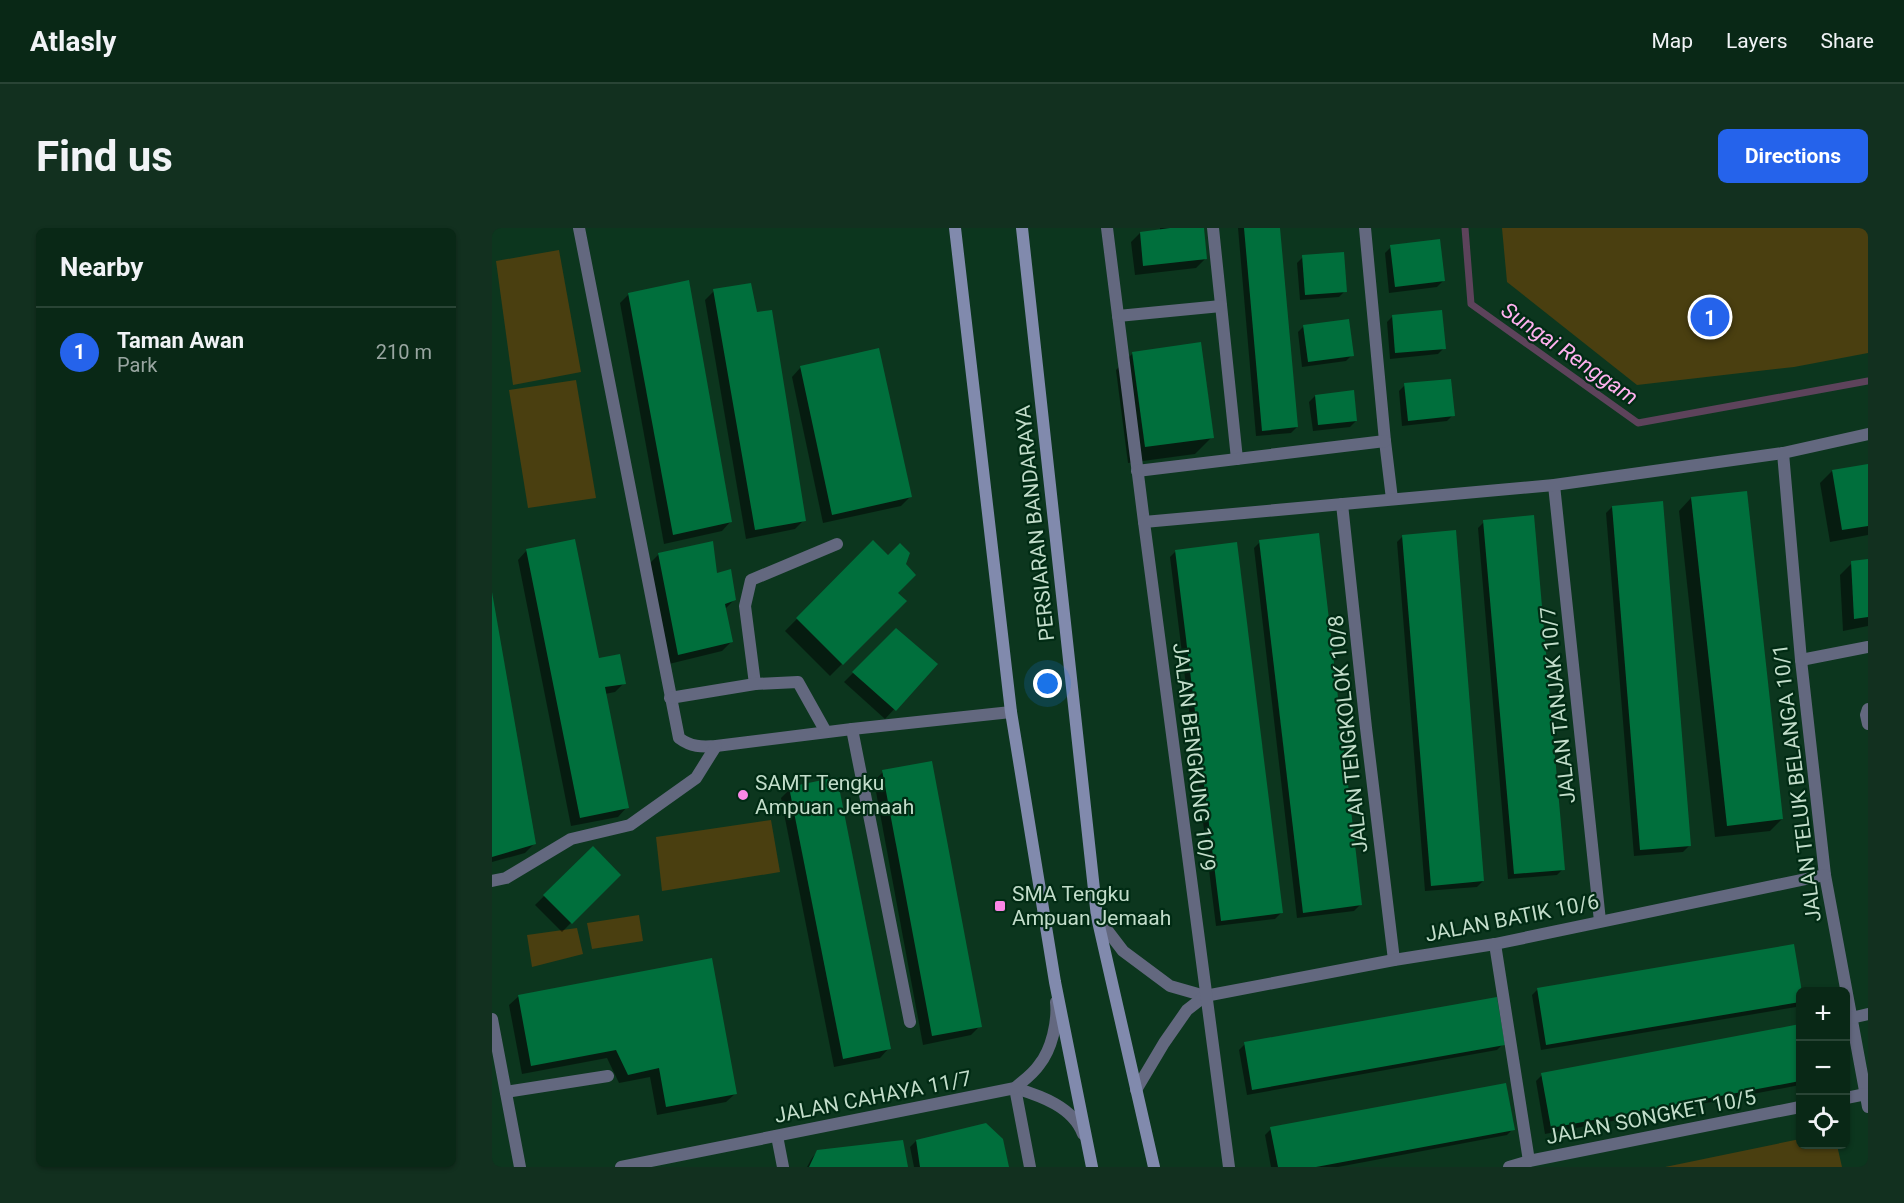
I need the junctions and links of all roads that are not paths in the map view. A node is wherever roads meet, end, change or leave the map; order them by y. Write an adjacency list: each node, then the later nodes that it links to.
1 (579, 228): 22 (street)
2 (955, 228): 24 (main road)
3 (1022, 228): 31 (main road, PERSIARAN BANDARAYA)
4 (1107, 228): 8 (street, JALAN BENGKUNG 10/9)
5 (1213, 228): 7 (street)
6 (1365, 228): 10 (street)
7 (1221, 306): 8 (street); 12 (street)
8 (1118, 316): 13 (street, JALAN BENGKUNG 10/9)
9 (1868, 434): 11 (street)
10 (1385, 441): 12 (street); 15 (street)
11 (1783, 453): 14 (street); 20 (street, JALAN TELUK BELANGA 10/1)
12 (1237, 459): 13 (street)
13 (1137, 471): 17 (street, JALAN BENGKUNG 10/9)
14 (1554, 485): 15 (street); 32 (street, JALAN TANJAK 10/7)
15 (1392, 499): 16 (street)
16 (1342, 504): 17 (street); 34 (street, JALAN TENGKOLOK 10/8)
17 (1144, 522): 36 (street, JALAN BENGKUNG 10/9)
18 (837, 544): 21 (street)
19 (1868, 647): 20 (street)
20 (1801, 660): 29 (street, JALAN TELUK BELANGA 10/1)
21 (755, 684): 22 (street); 27 (street)
22 (670, 699): 28 (street)
23 (1868, 708): 25 (street)
24 (1011, 712): 26 (street); 35 (main road)
25 (1868, 724)
26 (852, 729): 27 (street); 40 (street)
27 (826, 732): 28 (street)
28 (716, 746): 30 (street)
29 (1825, 875): 32 (street, JALAN BATIK 10/6); 38 (street, JALAN TELUK BELANGA 10/1)
30 (492, 881)
31 (1097, 917): 36 (street, JALAN BATIK 10/6); 43 (main road, PERSIARAN BANDARAYA)
32 (1600, 921): 33 (street, JALAN BATIK 10/6)
33 (1495, 944): 34 (street, JALAN BATIK 10/6); 51 (street)
34 (1394, 960): 36 (street, JALAN BATIK 10/6)
35 (1055, 982): 42 (street); 50 (main road)
36 (1205, 996): 43 (street); 58 (street, JALAN BENGKUNG 10/9)
37 (1868, 1014): 38 (street)
38 (1851, 1018): 45 (street, JALAN TELUK BELANGA 10/1)
39 (492, 1019): 44 (street)
40 (910, 1022)
41 (608, 1076): 44 (street)
42 (1015, 1089): 49 (street, JALAN CAHAYA 11/7); 50 (street); 55 (street)
43 (1136, 1090): 57 (main road, PERSIARAN BANDARAYA)
44 (506, 1092): 52 (street)
45 (1866, 1094): 46 (street); 47 (street, JALAN TELUK BELANGA 10/1)
46 (1850, 1097)
47 (1868, 1107)
48 (1796, 1108): 51 (street, JALAN SONGKET 10/5)
49 (777, 1136): 53 (street, JALAN CAHAYA 11/7); 54 (street)
50 (1087, 1147): 56 (main road)
51 (1529, 1161): 59 (street, JALAN SONGKET 10/5)
52 (520, 1167)
53 (621, 1167)
54 (783, 1167)
55 (1030, 1167)
56 (1092, 1167)
57 (1154, 1167)
58 (1229, 1167)
59 (1509, 1167)

